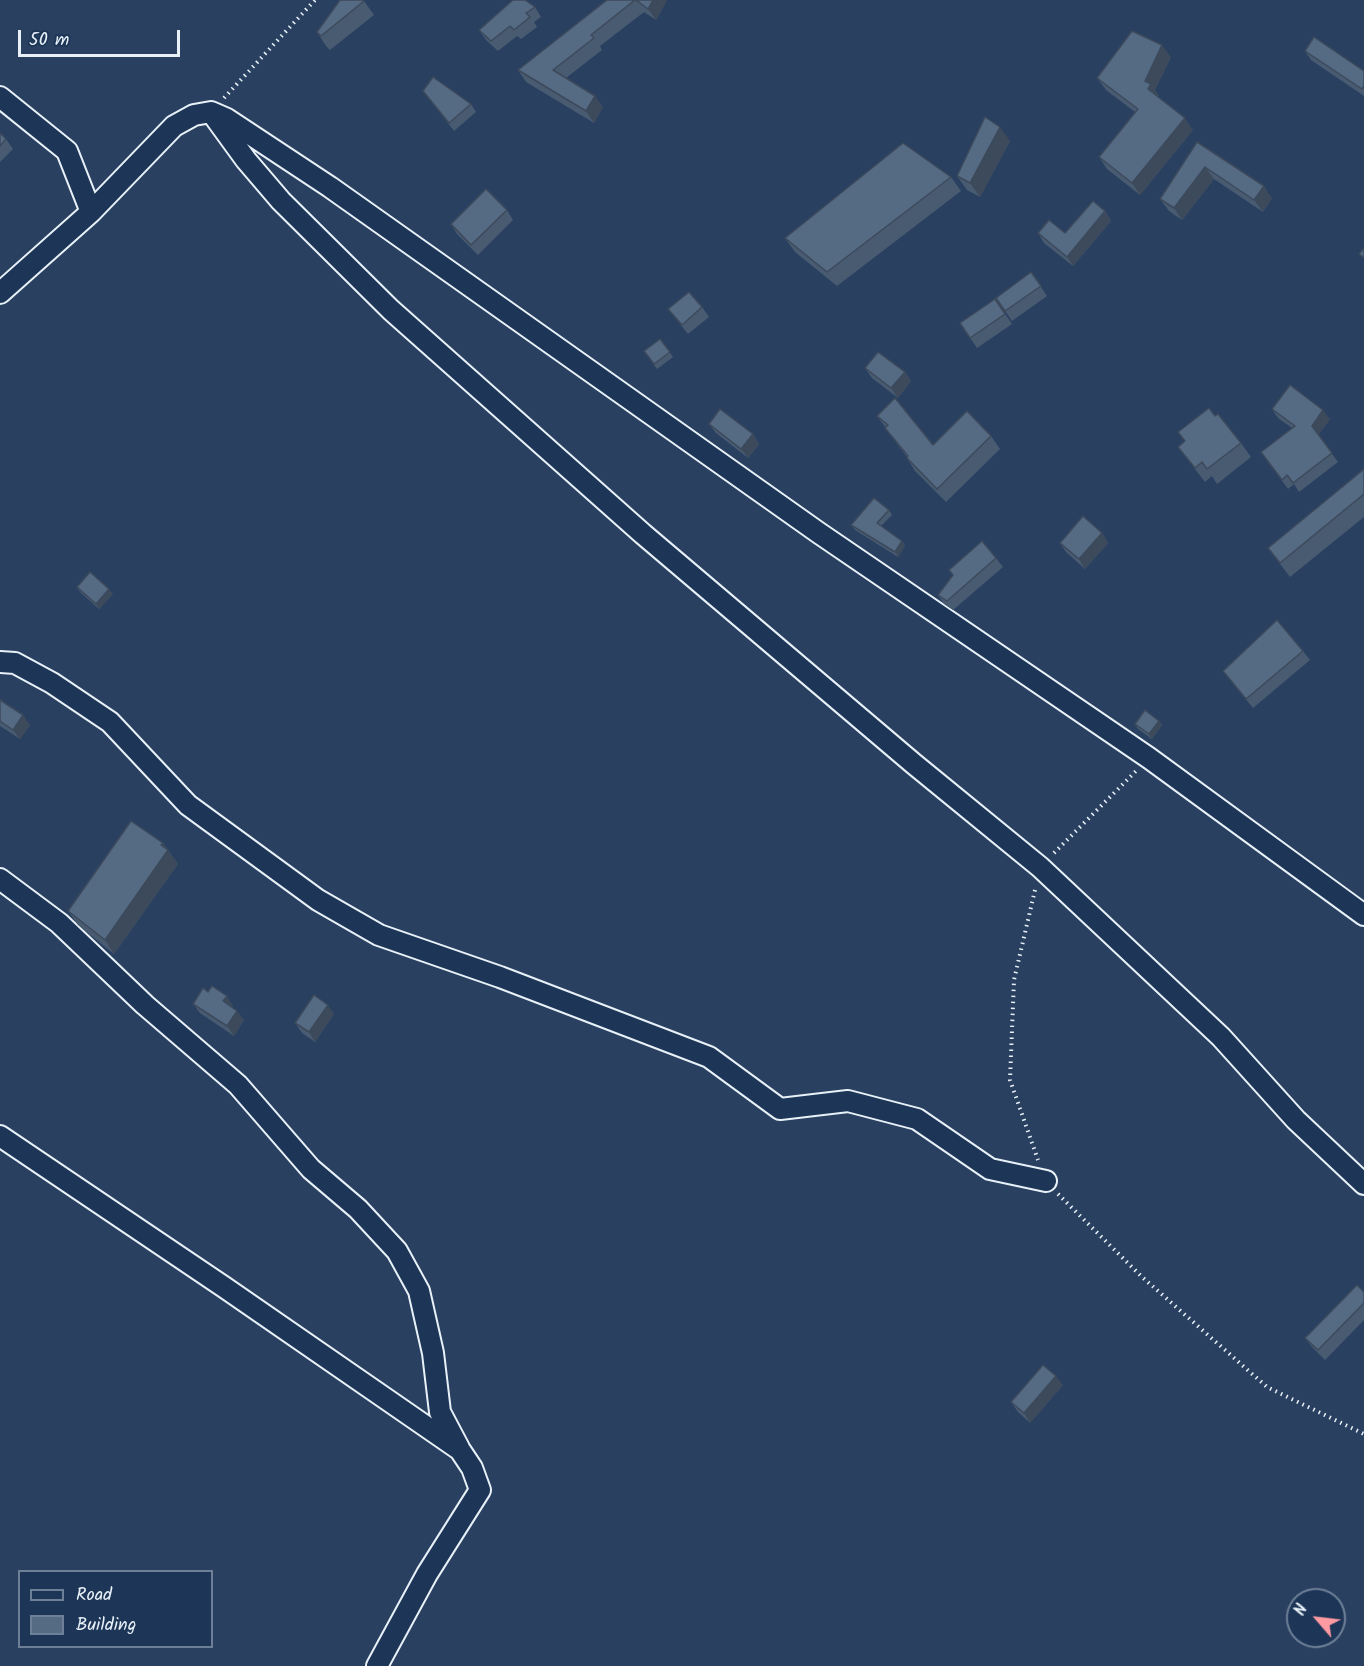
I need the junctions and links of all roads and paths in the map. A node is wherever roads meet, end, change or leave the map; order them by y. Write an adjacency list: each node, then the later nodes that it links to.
1 (315, 0): 3 (path)
2 (0, 97): 4 (street)
3 (211, 112): 4 (street); 7 (street); 8 (street)
4 (91, 212): 5 (street)
5 (0, 293)
6 (0, 662): 12 (street)
7 (1149, 758): 8 (path); 10 (street)
8 (1040, 867): 12 (path); 13 (street)
9 (0, 879): 15 (street)
10 (1364, 915)
11 (0, 1136): 15 (street)
12 (1046, 1181): 14 (path)
13 (1364, 1184)
14 (1364, 1434)
15 (460, 1450): 16 (street)
16 (378, 1666)

